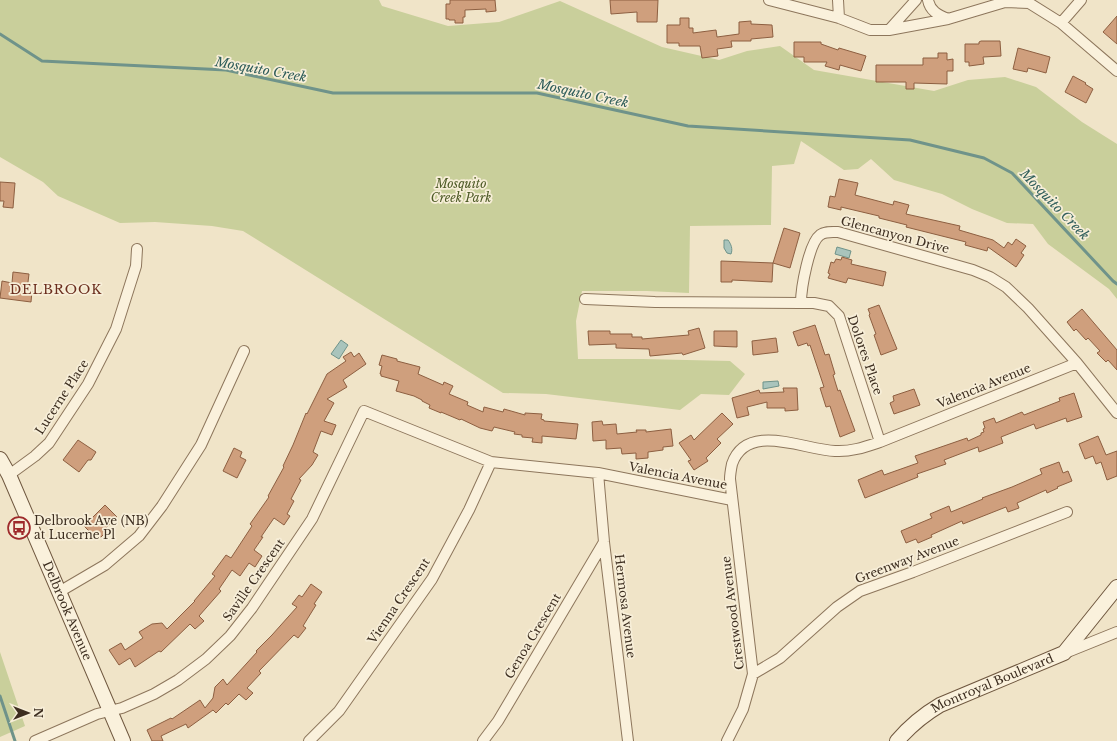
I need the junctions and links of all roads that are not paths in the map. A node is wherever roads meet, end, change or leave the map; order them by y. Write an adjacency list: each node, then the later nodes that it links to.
1 (769, 0): 6 (street)
2 (838, 0): 6 (street)
3 (916, 0): 9 (street)
4 (928, 0): 7 (street)
5 (1081, 0): 8 (street)
6 (838, 18): 9 (street)
7 (948, 19): 8 (street); 9 (street)
8 (1061, 23): 10 (street)
9 (889, 30)
10 (1117, 71)
11 (136, 249): 22 (street, Lucerne Place)
12 (585, 299): 13 (street)
13 (800, 303): 15 (street, Glencanyon Drive); 18 (street, Dolores Place)
14 (244, 351): 27 (street)
15 (1077, 363): 17 (street, Glencanyon Drive); 18 (street, Valencia Avenue)
16 (364, 411): 20 (street, Valencia Avenue); 31 (street, Saville Crescent)
17 (1117, 413)
18 (880, 442): 23 (street, Valencia Avenue)
19 (0, 460): 22 (street, Delbrook Avenue)
20 (491, 462): 21 (street, Valencia Avenue); 34 (street, Vienna Crescent)
21 (598, 473): 23 (street, Valencia Avenue); 25 (street, Hermosa Avenue)
22 (9, 475): 27 (street, Delbrook Avenue)
23 (732, 500): 30 (street, Crestwood Avenue)
24 (1067, 512): 30 (street, Greenway Avenue)
25 (604, 542): 35 (street, Genoa Crescent); 36 (street, Hermosa Avenue)
26 (1117, 587): 29 (street, Montroyal Boulevard)
27 (59, 592): 31 (street, Delbrook Avenue)
28 (1117, 632): 29 (street)
29 (1064, 654): 38 (street, Montroyal Boulevard)
30 (753, 674): 37 (street, Crestwood Avenue)
31 (110, 711): 32 (street, Saville Crescent); 33 (street, Delbrook Avenue)
32 (35, 741)
33 (123, 741)
34 (309, 741)
35 (483, 741)
36 (628, 741)
37 (727, 741)
38 (897, 741)

